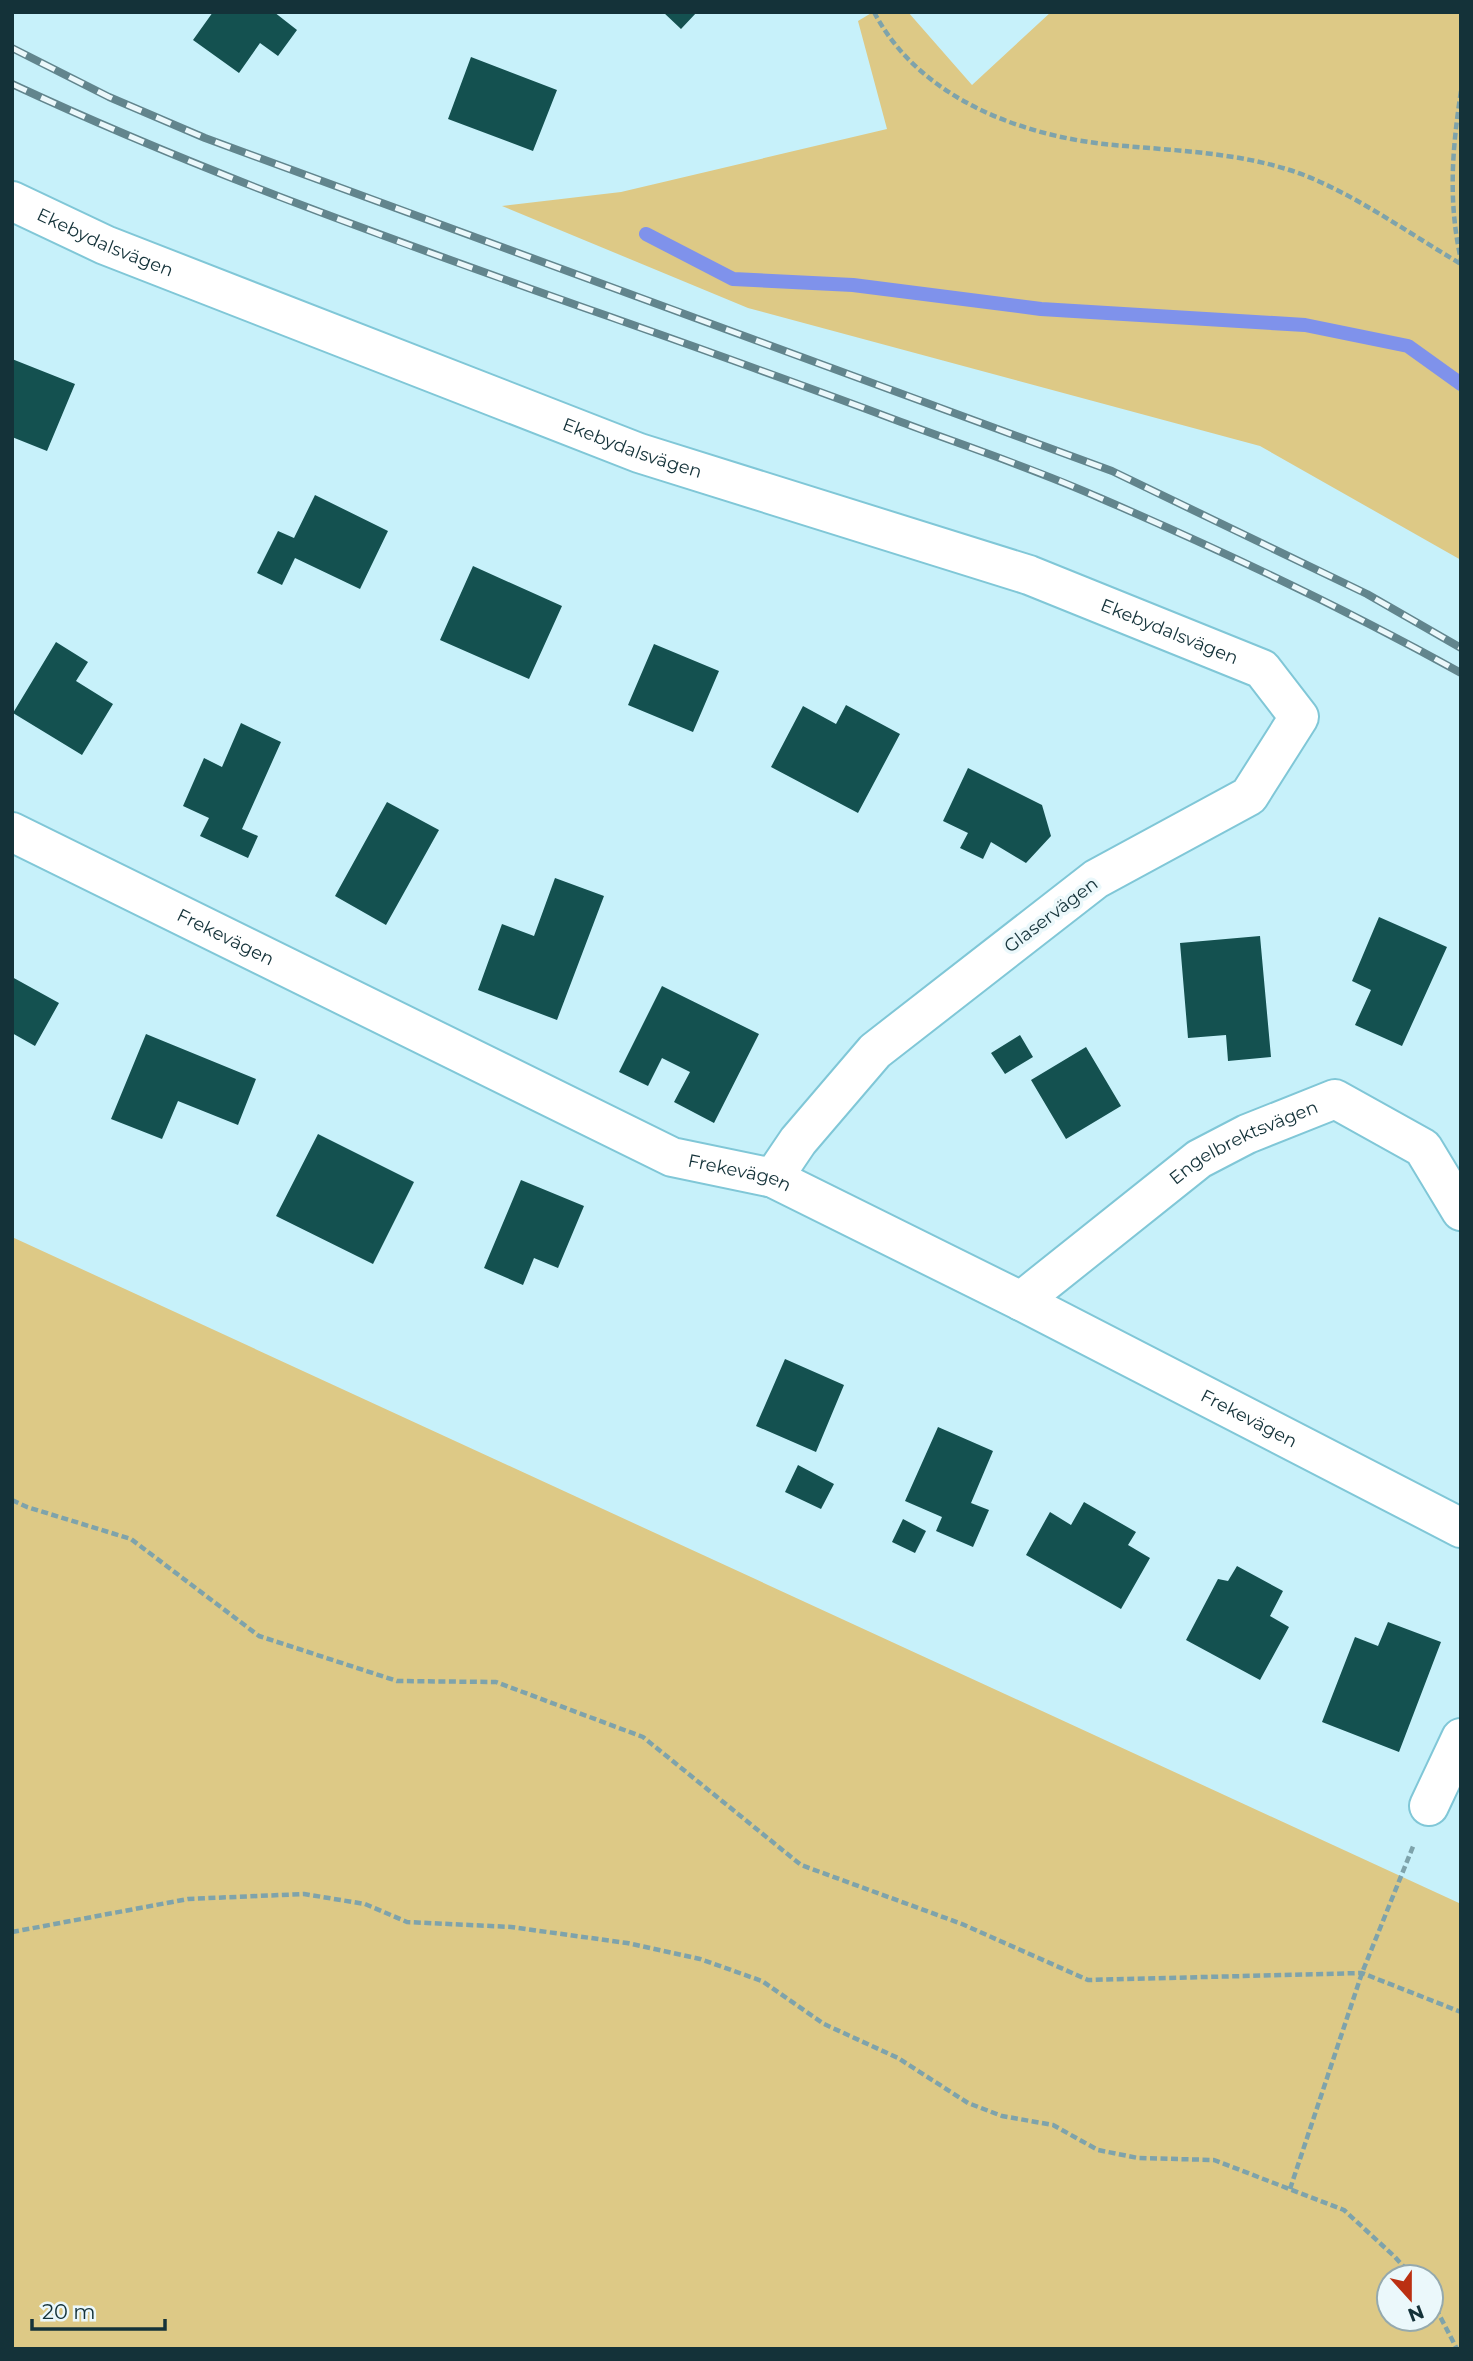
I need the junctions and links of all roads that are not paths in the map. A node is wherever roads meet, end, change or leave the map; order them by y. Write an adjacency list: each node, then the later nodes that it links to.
1 (12, 201): 2 (street, Ekebydalsvägen)
2 (1262, 668): 4 (street, Glaservägen)
3 (12, 832): 4 (street, Frekevägen)
4 (773, 1178): 6 (street, Frekevägen)
5 (1461, 1212): 6 (street, Engelbrektsvägen)
6 (1021, 1301): 7 (street, Frekevägen)
7 (1461, 1528)
8 (1461, 1738): 9 (street)
9 (1429, 1806)

